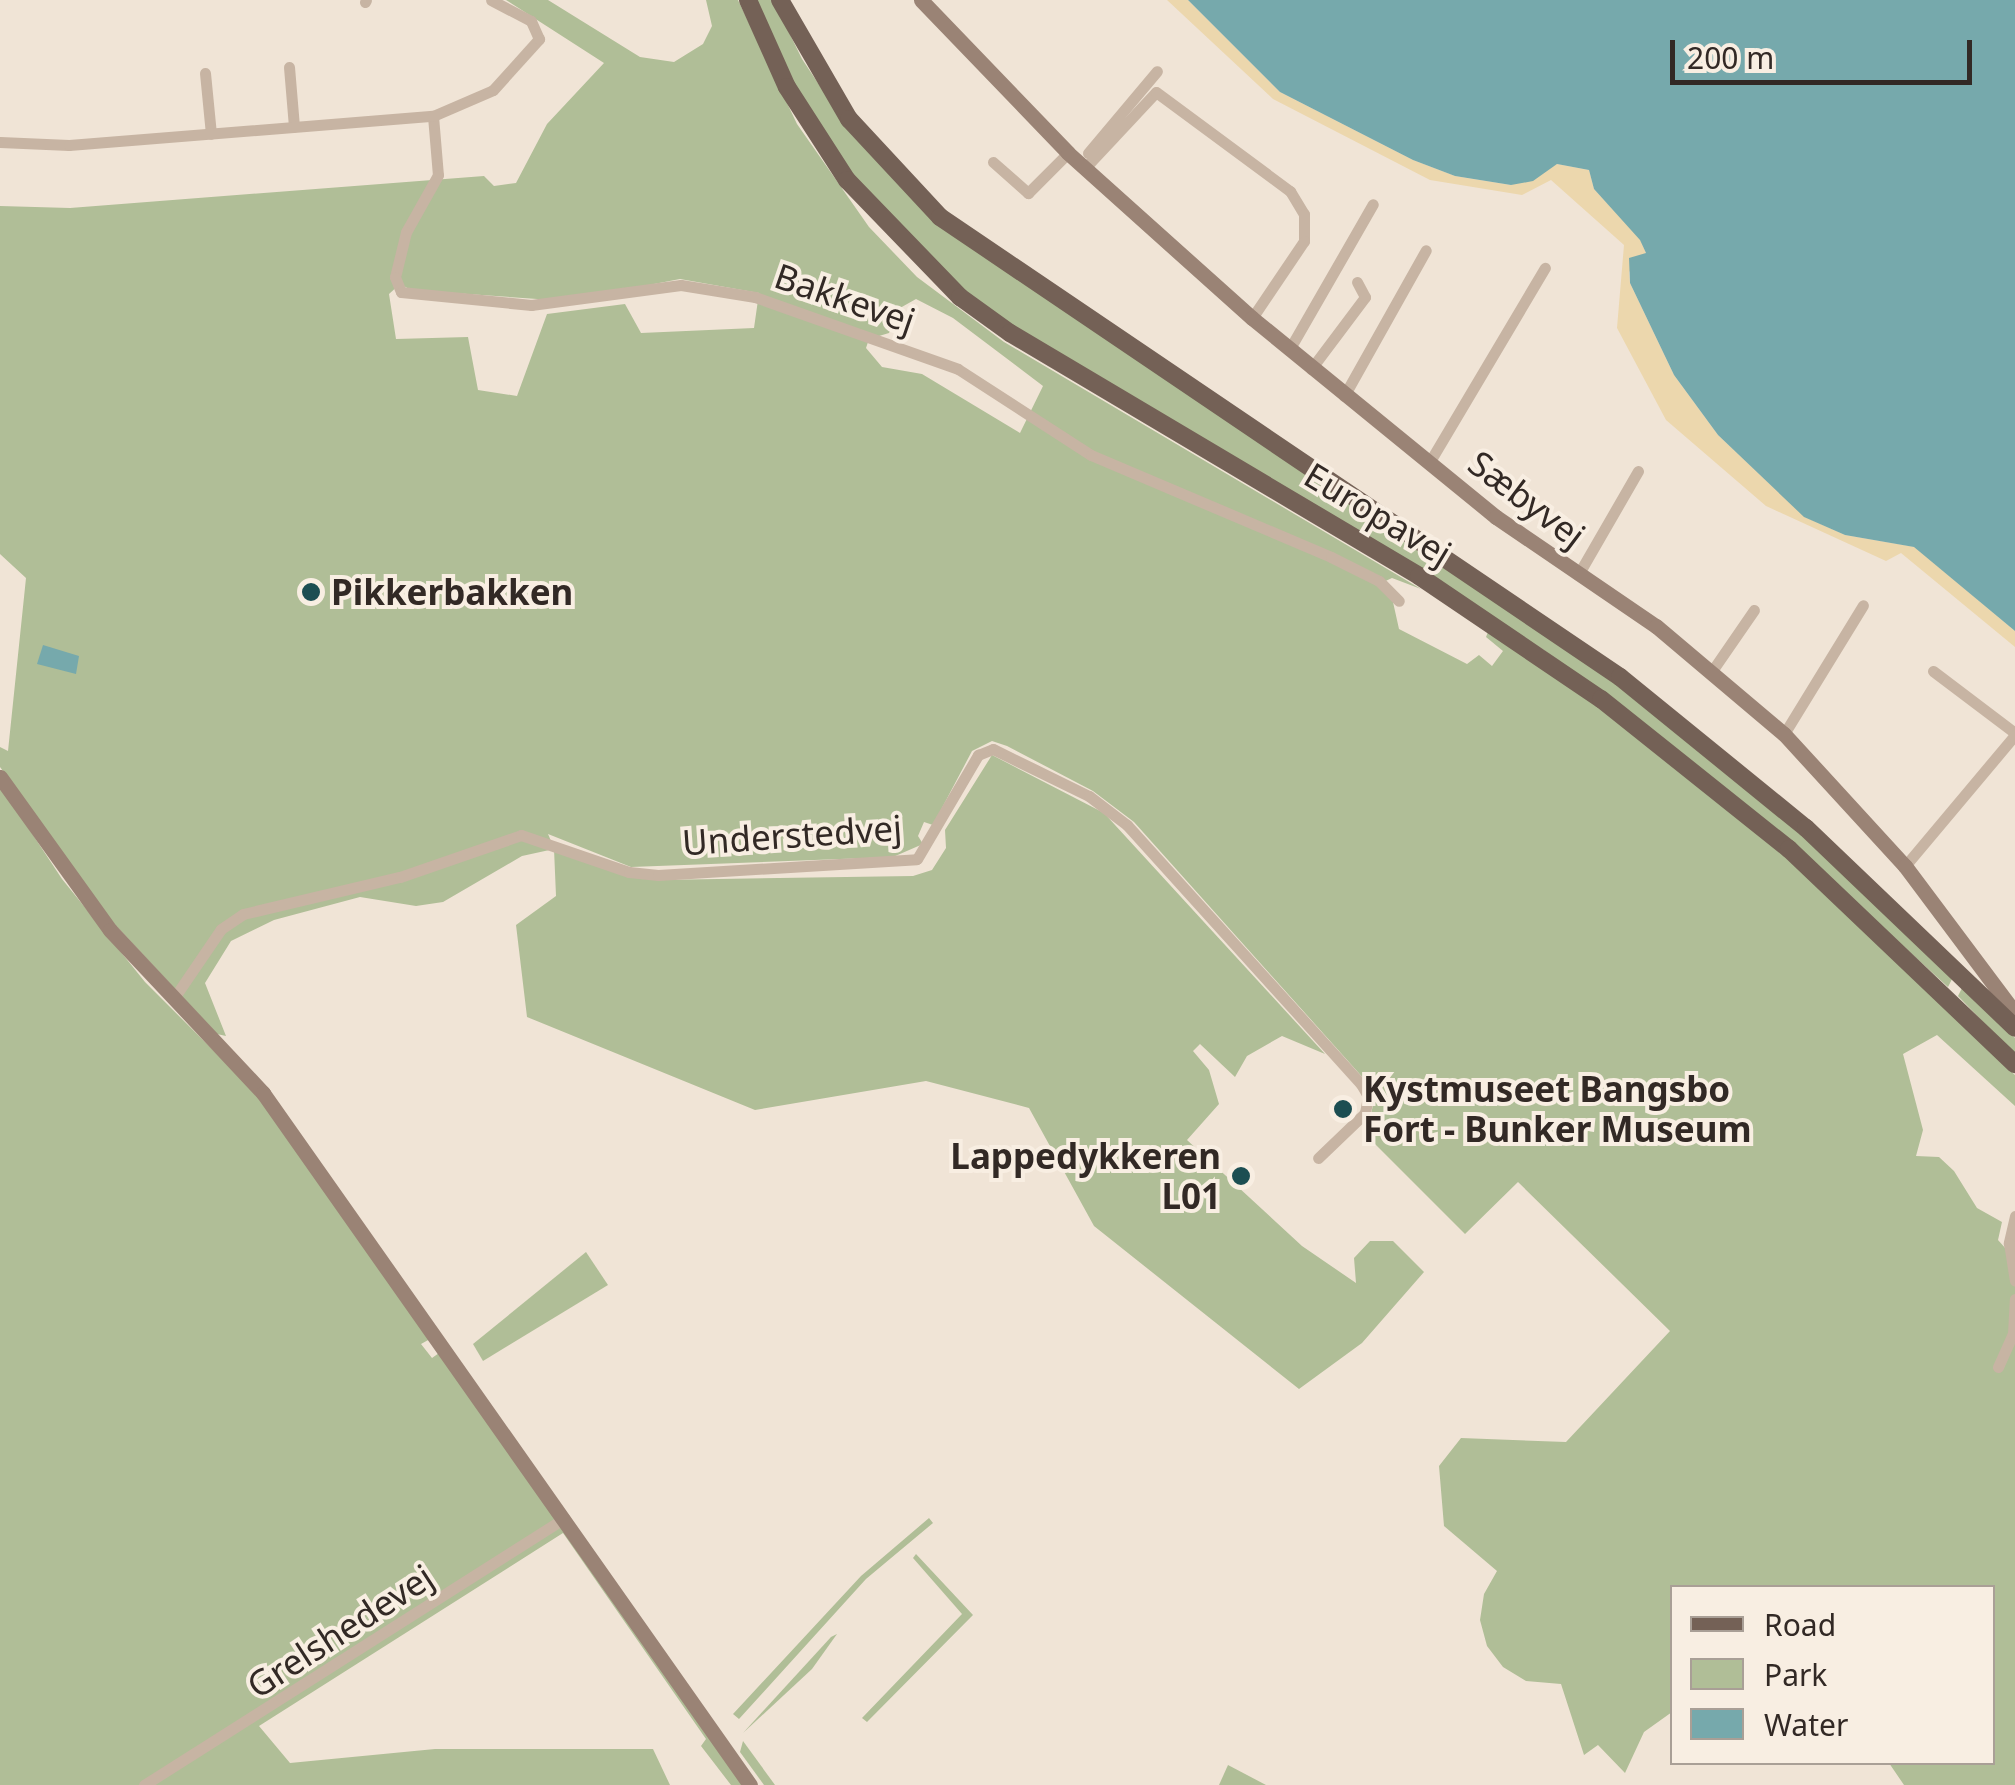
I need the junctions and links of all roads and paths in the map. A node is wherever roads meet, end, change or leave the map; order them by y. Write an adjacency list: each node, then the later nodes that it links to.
1 (491, 0): 8 (street)
2 (748, 0): 37 (main road, Europavej)
3 (780, 0): 35 (main road, Europavej)
4 (921, 0): 13 (street, Sæbyvej)
5 (289, 66): 9 (street)
6 (1157, 72): 13 (street)
7 (206, 74): 10 (street)
8 (434, 116): 9 (street); 25 (street, Bakkevej)
9 (294, 127): 10 (street)
10 (211, 134): 11 (street)
11 (0, 142)
12 (993, 162): 13 (street)
13 (1077, 162): 18 (street, Sæbyvej); 18 (street)
14 (1372, 204): 19 (street)
15 (1426, 250): 21 (street)
16 (1545, 268): 22 (street)
17 (1356, 282): 20 (street)
18 (1252, 318): 19 (street, Sæbyvej)
19 (1289, 350): 20 (street, Sæbyvej)
20 (1312, 369): 21 (street, Sæbyvej)
21 (1344, 396): 22 (street, Sæbyvej)
22 (1429, 463): 24 (street, Sæbyvej)
23 (1638, 471): 24 (street)
24 (1578, 575): 28 (street, Sæbyvej)
25 (1399, 600)
26 (1864, 604): 30 (street)
27 (1754, 610): 28 (street)
28 (1712, 671): 30 (street, Sæbyvej)
29 (1933, 671): 31 (street)
30 (1784, 734): 33 (street, Sæbyvej)
31 (2015, 734): 33 (street)
32 (0, 778): 36 (street)
33 (1905, 866): 34 (street, Sæbyvej)
34 (1943, 917): 35 (street, Sæbyvej); 38 (street, Sæbyvej)
35 (1961, 973): 37 (street); 39 (main road, Europavej)
36 (174, 998): 41 (street, Understedvej); 46 (street)
37 (1950, 998): 40 (main road, Europavej)
38 (2015, 1013)
39 (2015, 1028)
40 (2015, 1064)
41 (1318, 1158)
42 (2015, 1216): 43 (street)
43 (2015, 1281)
44 (2015, 1300): 45 (street)
45 (1998, 1368)
46 (564, 1518): 47 (street, Grelshedevej); 48 (street)
47 (144, 1785)
48 (750, 1785)

